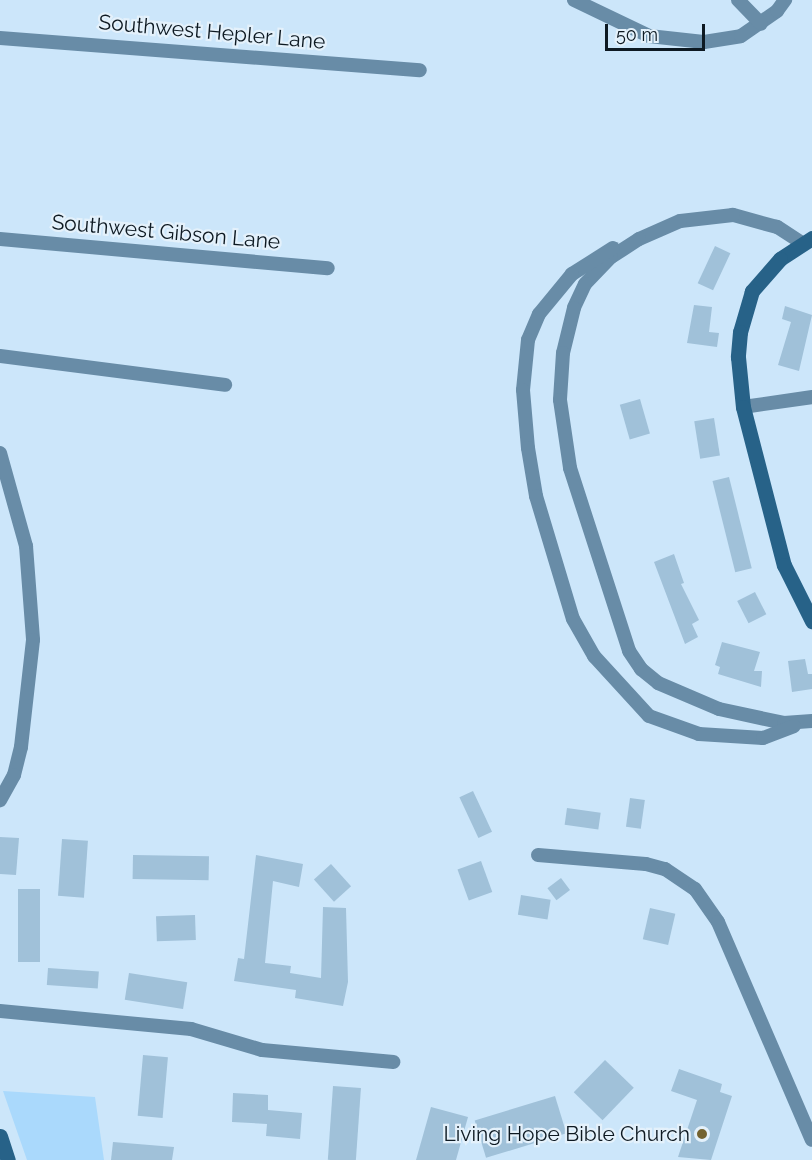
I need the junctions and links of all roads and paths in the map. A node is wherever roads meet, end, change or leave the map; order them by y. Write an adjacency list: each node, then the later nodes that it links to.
1 (574, 0): 4 (street)
2 (738, 0): 4 (street)
3 (785, 0): 4 (street)
4 (761, 24)
5 (0, 38): 6 (street, Southwest Hepler Lane)
6 (420, 70)
7 (0, 239): 10 (street, Southwest Gibson Lane)
8 (639, 239): 9 (street); 17 (street); 17 (street)
9 (807, 241): 14 (street)
10 (328, 268)
11 (0, 356): 12 (street)
12 (225, 385)
13 (812, 397): 14 (street)
14 (743, 406): 16 (street)
15 (0, 453): 18 (street)
16 (809, 611)
17 (807, 722)
18 (0, 800)
19 (538, 855): 23 (street)
20 (0, 1011): 21 (street)
21 (393, 1062)
22 (0, 1137): 24 (street)
23 (812, 1140)
24 (8, 1160)

